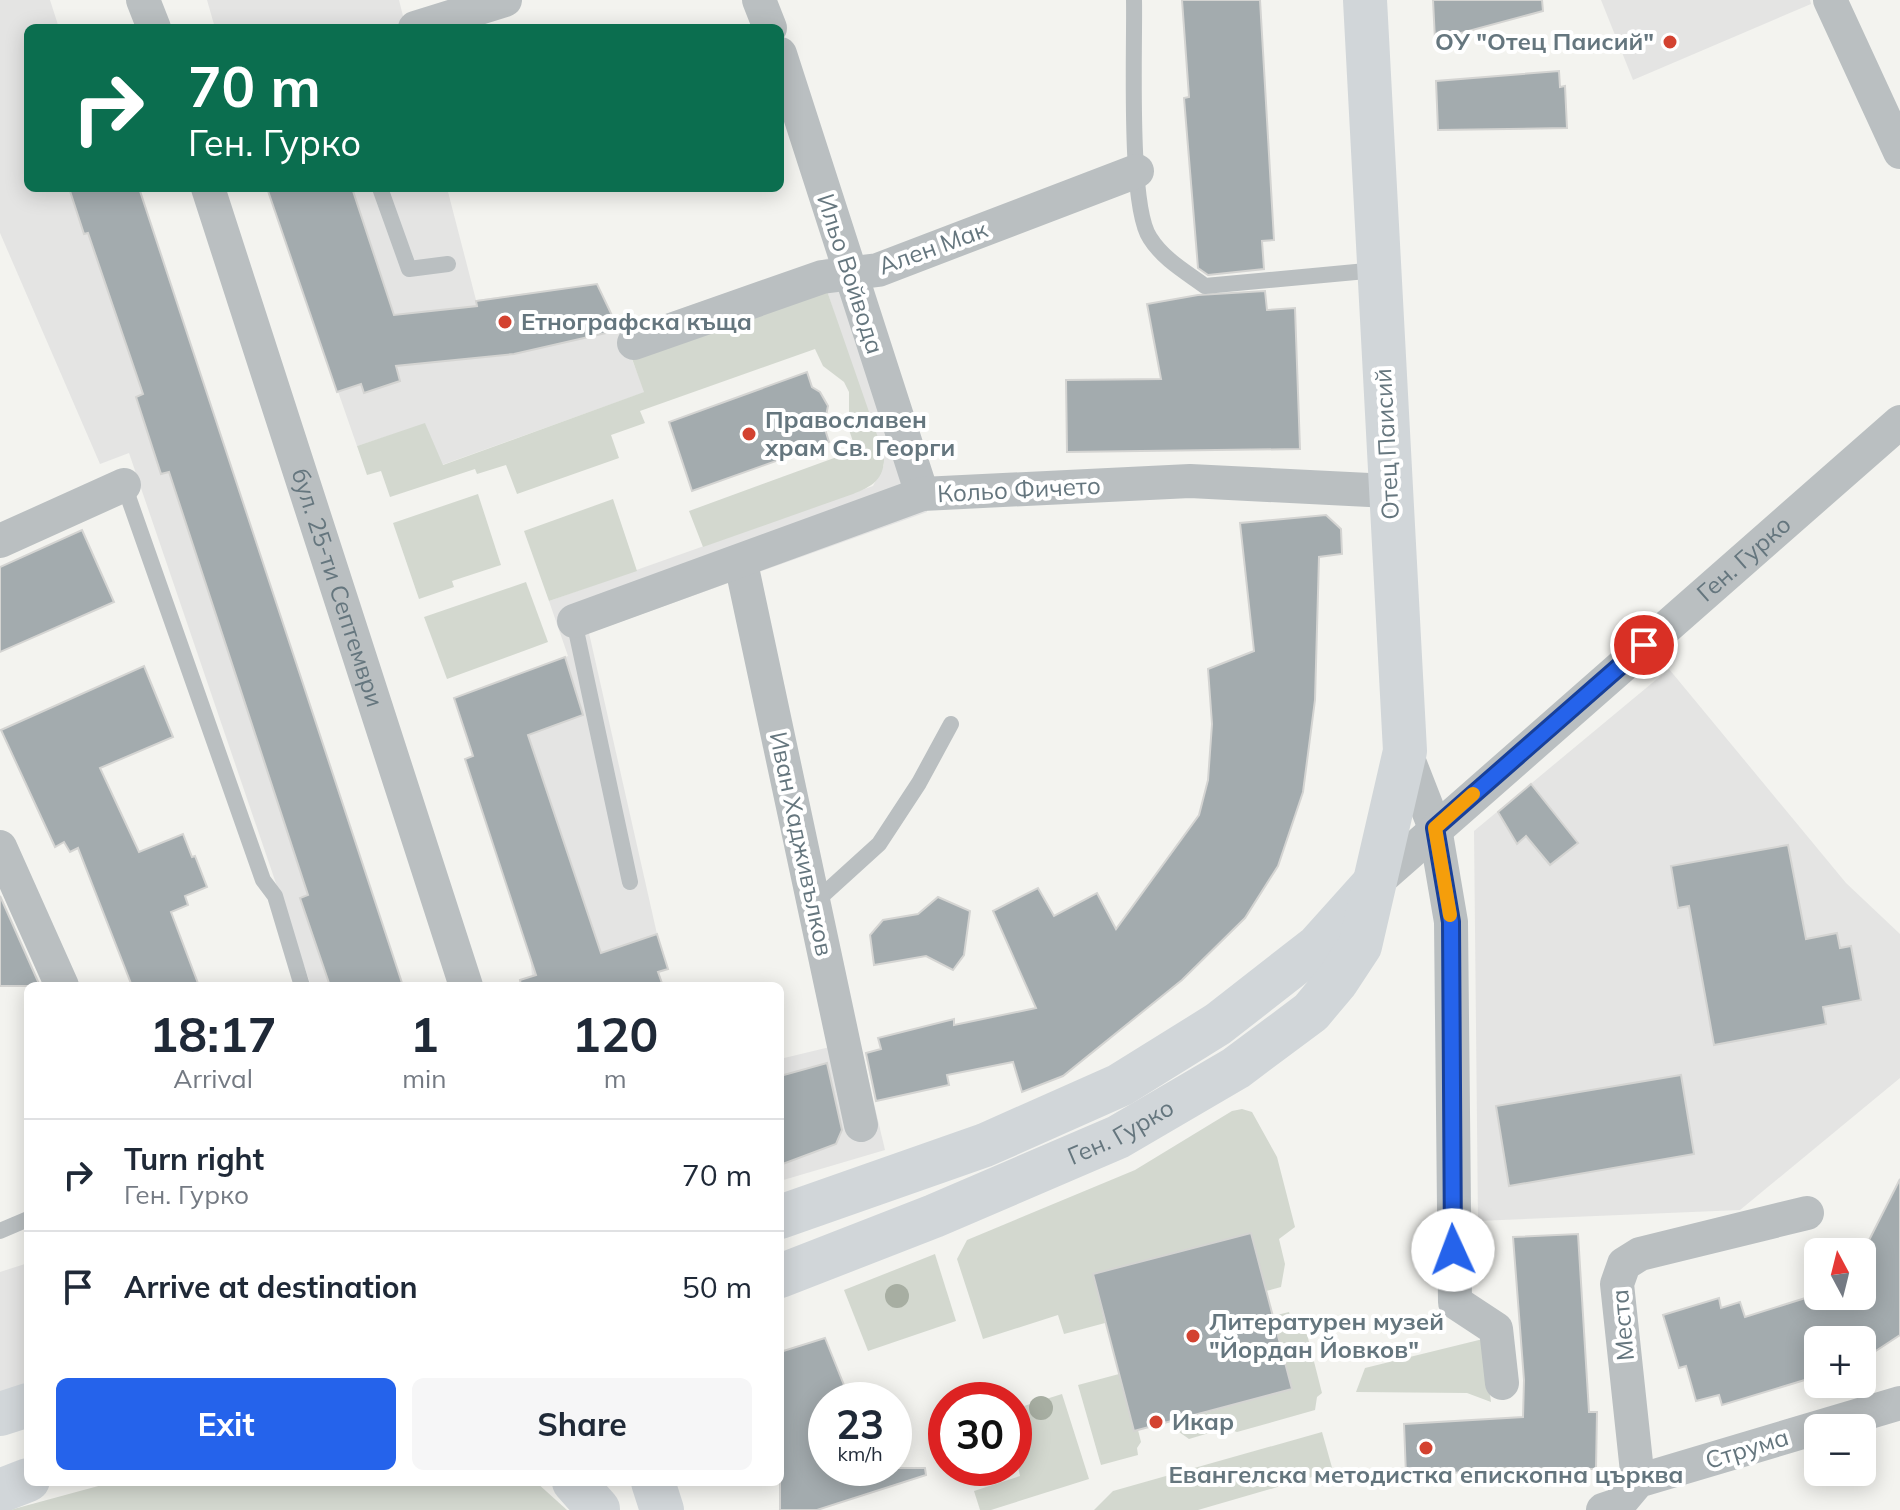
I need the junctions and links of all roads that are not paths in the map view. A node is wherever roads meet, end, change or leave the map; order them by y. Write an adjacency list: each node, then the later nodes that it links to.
1 (143, 0): 7 (street)
2 (505, 0): 8 (street)
3 (759, 0): 9 (street)
4 (1134, 0): 12 (lane)
5 (1365, 0): 16 (street, Отец Паисий)
6 (1830, 0): 11 (street)
7 (152, 24)
8 (428, 24)
9 (768, 24)
10 (784, 67): 17 (street, Ильо Войвода)
11 (1900, 152)
12 (1137, 171): 16 (lane); 17 (street, Ален Мак)
13 (209, 192): 35 (street, бул. 25-ти Септември)
14 (381, 192): 15 (lane)
15 (448, 264)
16 (1379, 270): 21 (street, Отец Паисий)
17 (848, 273): 18 (street, Ален Мак); 22 (street, Ильо Войвода)
18 (634, 343)
19 (1900, 422): 28 (street, Ген. Гурко)
20 (124, 485): 23 (street); 34 (lane)
21 (1389, 491): 22 (street, Кольо Фичето); 27 (street, Отец Паисий)
22 (922, 494): 24 (street, Кольо Фичето)
23 (0, 541)
24 (741, 563): 25 (street, Кольо Фичето); 32 (street, Иван Хадживълков)
25 (574, 621): 30 (lane)
26 (951, 724): 32 (lane)
27 (1405, 751): 28 (street); 31 (street, Отец Паисий)
28 (1435, 828): 31 (street, Ген. Гурко); 42 (street)
29 (0, 847): 33 (street)
30 (630, 882)
31 (1373, 885): 38 (street, Ген. Гурко); 41 (street, Ген. Гурко)
32 (814, 903): 36 (street, Иван Хадживълков)
33 (60, 982)
34 (301, 982)
35 (465, 982)
36 (861, 1125)
37 (1807, 1213): 46 (street, Места)
38 (784, 1216)
39 (24, 1221): 40 (lane)
40 (0, 1231)
41 (784, 1274)
42 (1502, 1383)
43 (1900, 1403): 46 (street, Струма)
44 (24, 1406): 45 (street)
45 (0, 1414)
46 (1638, 1481): 54 (street, Струма)
47 (24, 1482): 51 (street)
48 (577, 1486): 52 (street)
49 (591, 1486): 52 (street)
50 (654, 1486): 53 (street)
51 (0, 1491)
52 (598, 1510)
53 (662, 1510)
54 (1603, 1510)

